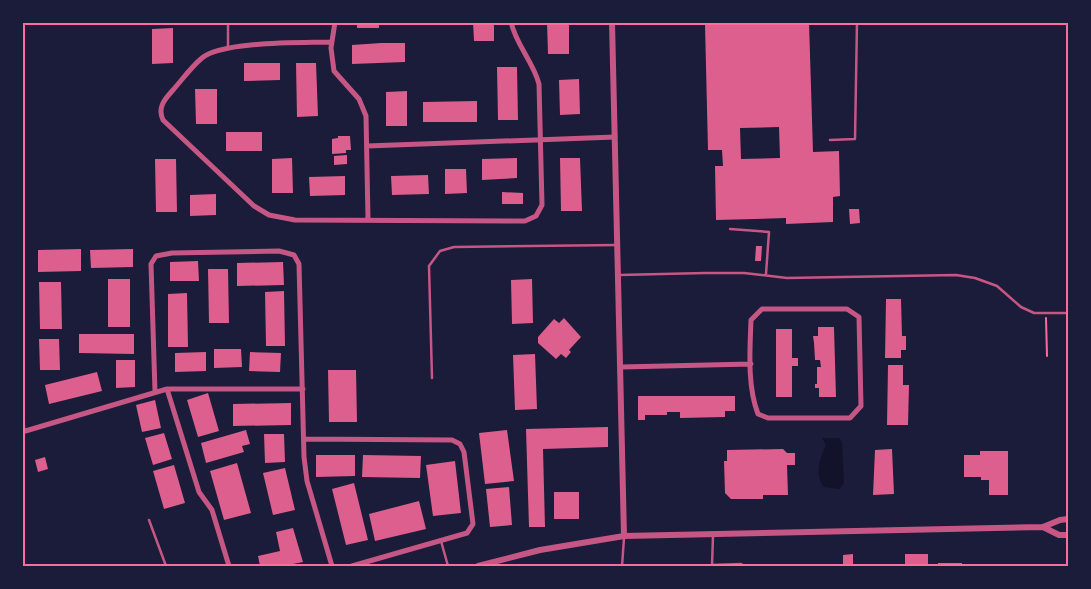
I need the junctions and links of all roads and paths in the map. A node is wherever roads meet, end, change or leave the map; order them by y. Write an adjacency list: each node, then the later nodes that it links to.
1 (228, 22): 7 (lane)
2 (336, 22): 6 (street)
3 (511, 22): 10 (street)
4 (612, 22): 8 (street)
5 (857, 22): 9 (lane)
6 (331, 42): 7 (street); 11 (street)
7 (228, 47): 12 (street)
8 (615, 137): 10 (street); 14 (street)
9 (830, 140)
10 (541, 141): 11 (street); 12 (street)
11 (367, 146): 12 (street)
12 (368, 219)
13 (730, 229): 15 (lane)
14 (618, 245): 16 (street); 22 (lane)
15 (766, 274): 16 (lane); 17 (lane)
16 (619, 276): 21 (street)
17 (1046, 313): 18 (lane); 19 (path)
18 (1068, 313)
19 (1047, 356)
20 (751, 364): 20 (street); 21 (street)
21 (621, 367): 34 (street)
22 (432, 378)
23 (167, 389): 24 (street); 25 (street); 37 (street)
24 (303, 389): 25 (street); 28 (street)
25 (155, 392): 27 (street)
26 (22, 411): 27 (street)
27 (23, 432)
28 (304, 439): 35 (street); 38 (street)
29 (1068, 519): 31 (street)
30 (148, 520): 36 (lane)
31 (1043, 527): 32 (street); 33 (street)
32 (713, 534): 34 (street); 43 (lane)
33 (1068, 535)
34 (624, 536): 41 (street); 42 (lane)
35 (441, 541): 39 (street); 40 (lane)
36 (166, 566)
37 (229, 566)
38 (332, 566)
39 (352, 566)
40 (448, 566)
41 (478, 566)
42 (622, 566)
43 (712, 566): 44 (lane)
44 (744, 566)

